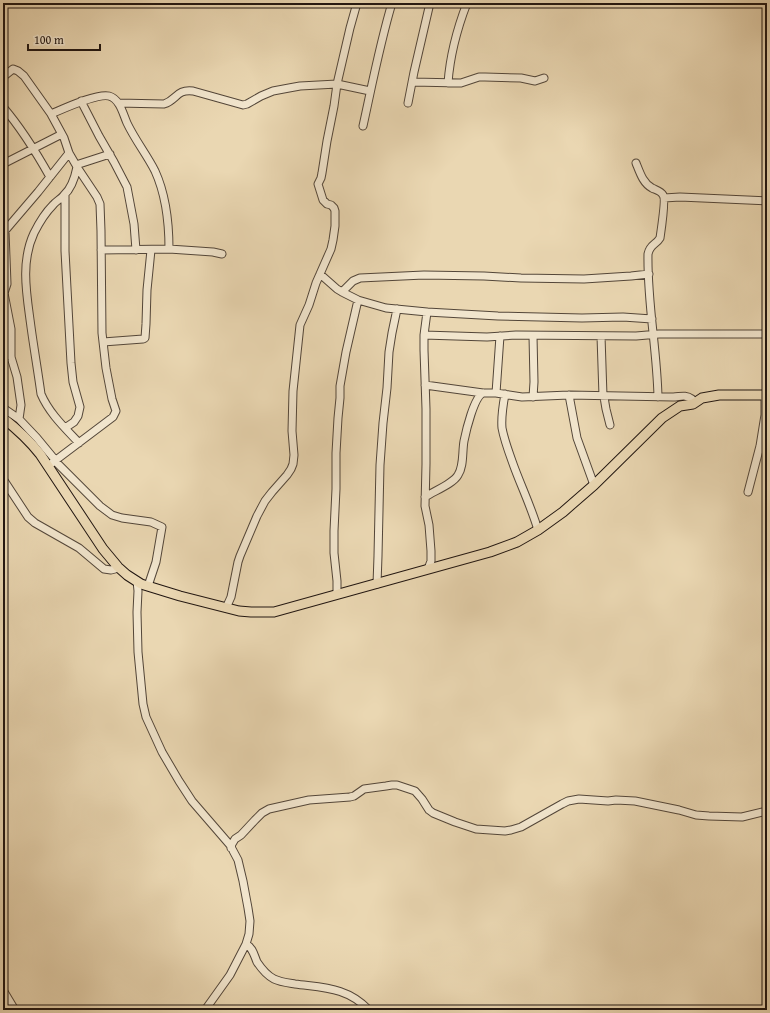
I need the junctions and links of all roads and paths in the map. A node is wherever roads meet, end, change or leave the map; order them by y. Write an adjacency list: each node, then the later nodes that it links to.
1 (357, 3): 9 (street)
2 (392, 3): 10 (street)
3 (430, 3): 7 (street)
4 (467, 3): 8 (street)
5 (3, 78): 15 (street)
6 (544, 78): 8 (street)
7 (412, 82): 8 (street); 13 (street)
8 (448, 83)
9 (337, 84): 10 (street); 12 (street); 34 (street)
10 (370, 91): 16 (street)
11 (81, 101): 12 (street); 15 (street); 20 (street)
12 (118, 103): 29 (street)
13 (408, 103)
14 (3, 107): 18 (street)
15 (51, 114): 17 (street)
16 (363, 126)
17 (62, 134): 18 (street); 19 (street)
18 (34, 149): 22 (street); 24 (street)
19 (69, 153): 23 (street); 24 (street)
20 (110, 154): 23 (street); 31 (street)
21 (636, 163): 26 (street)
22 (3, 164)
23 (76, 166): 25 (street); 30 (street)
24 (50, 177): 28 (street)
25 (65, 195): 65 (street); 65 (street)
26 (664, 198): 27 (street); 35 (street)
27 (767, 201)
28 (4, 232): 37 (street)
29 (169, 249): 32 (street); 33 (street)
30 (101, 250): 31 (street); 48 (street)
31 (136, 250): 32 (street)
32 (151, 250): 48 (street)
33 (222, 254)
34 (320, 274): 36 (street); 79 (street)
35 (649, 274): 36 (street); 41 (street)
36 (342, 292): 38 (street)
37 (4, 293): 50 (street)
38 (358, 300): 39 (street); 78 (street)
39 (397, 309): 40 (street); 76 (street)
40 (427, 312): 41 (street); 43 (street)
41 (652, 319): 44 (street)
42 (767, 334): 44 (street)
43 (424, 335): 45 (street); 51 (street)
44 (654, 335): 47 (street); 59 (street)
45 (500, 336): 46 (street); 53 (street)
46 (534, 336): 47 (street); 58 (street)
47 (601, 336): 57 (street)
48 (103, 342): 66 (street)
49 (3, 352): 50 (street)
50 (11, 357): 63 (street)
51 (425, 385): 52 (street); 71 (street)
52 (483, 393): 53 (street); 71 (street)
53 (496, 393): 54 (street)
54 (505, 394): 58 (street); 72 (street)
55 (569, 395): 57 (street); 58 (street); 69 (street)
56 (766, 395): 60 (main road); 70 (street)
57 (603, 396): 59 (street); 64 (street)
58 (533, 397)
59 (658, 397): 60 (street)
60 (693, 404): 69 (main road)
61 (3, 408): 63 (street)
62 (3, 418): 67 (main road)
63 (19, 419): 67 (street)
64 (610, 425)
65 (65, 428): 66 (street)
66 (78, 443): 67 (street)
67 (53, 463): 73 (main road); 77 (street)
68 (3, 480): 73 (street)
69 (594, 485): 72 (main road)
70 (748, 492)
71 (425, 497): 74 (street)
72 (538, 530): 74 (main road)
73 (118, 567): 75 (main road)
74 (428, 569): 76 (main road)
75 (137, 581): 77 (main road); 82 (street)
76 (377, 584): 78 (main road)
77 (148, 586): 79 (main road)
78 (337, 594): 79 (main road)
79 (226, 608)
80 (767, 811): 81 (street)
81 (235, 839): 82 (street); 83 (street)
82 (225, 840): 83 (street)
83 (231, 848): 84 (street)
84 (246, 944): 87 (street); 88 (street)
85 (3, 990): 86 (street)
86 (15, 1010)
87 (205, 1010)
88 (369, 1010)

